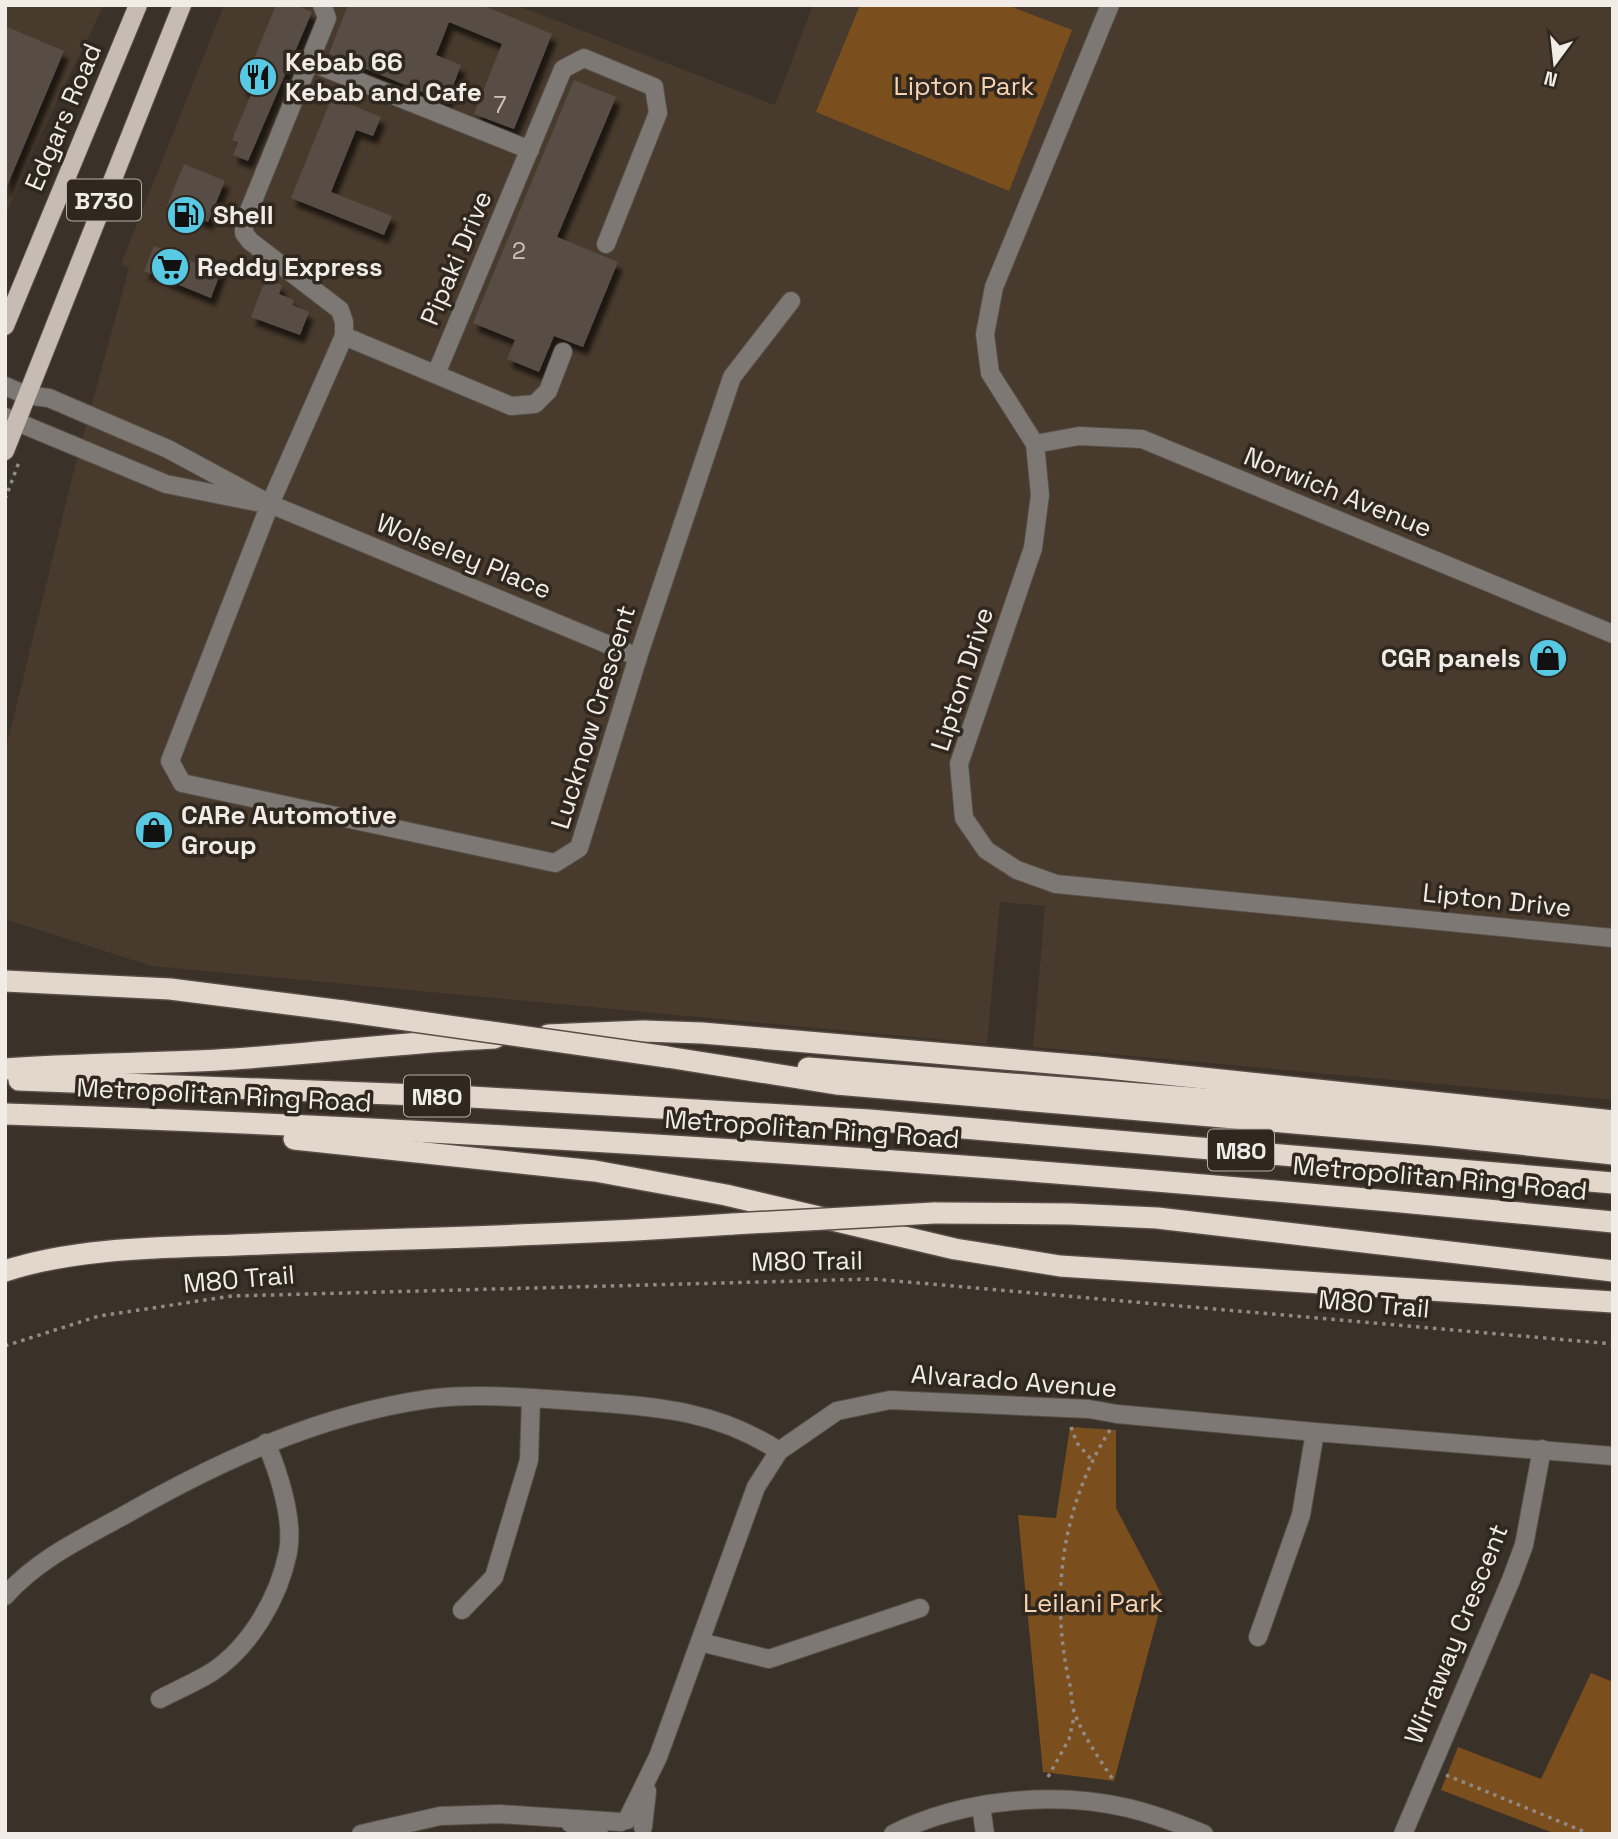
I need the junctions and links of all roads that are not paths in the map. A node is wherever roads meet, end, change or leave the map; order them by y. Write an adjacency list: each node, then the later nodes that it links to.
1 (138, 5): 9 (main road, Edgars Road / B730)
2 (182, 5): 14 (main road, B730)
3 (322, 5): 5 (street)
4 (1110, 5): 16 (street, Lipton Drive)
5 (310, 62): 6 (street); 10 (street)
6 (530, 150): 7 (street, Pipaki Drive); 12 (street, Pipaki Drive)
7 (606, 244)
8 (791, 301): 20 (street, Lucknow Crescent)
9 (5, 326)
10 (344, 336): 12 (street); 18 (street)
11 (563, 352): 12 (street)
12 (436, 374)
13 (5, 386): 14 (street, Wolseley Place)
14 (26, 395): 15 (main road, B730); 18 (street, Wolseley Place)
15 (10, 420): 17 (main road, B730); 18 (street, Wolseley Place)
16 (1035, 443): 19 (street, Norwich Avenue); 21 (street, Lipton Drive)
17 (12, 456)
18 (270, 505): 20 (street, Wolseley Place); 20 (street, Lucknow Crescent)
19 (1613, 634)
20 (638, 657)
21 (1613, 938)
22 (5, 981): 23 (highway, bridge)
23 (667, 1057): 29 (highway); 30 (highway)
24 (5, 1069): 28 (highway)
25 (5, 1079): 31 (highway, Metropolitan Ring Road / M80)
26 (5, 1114): 27 (highway, Metropolitan Ring Road / M80)
27 (137, 1118): 32 (highway, Metropolitan Ring Road / M80); 37 (highway)
28 (1613, 1121)
29 (1613, 1136)
30 (1613, 1154)
31 (1613, 1183)
32 (1613, 1222)
33 (1484, 1254): 34 (highway); 35 (highway, bridge); 36 (highway)
34 (1613, 1259)
35 (5, 1271)
36 (1613, 1271)
37 (1613, 1302)
38 (531, 1398): 40 (street); 43 (street); 46 (street)
39 (1315, 1433): 41 (street, Alvarado Avenue); 43 (street, Alvarado Avenue); 47 (street)
40 (266, 1443): 44 (street); 49 (street)
41 (1542, 1449): 42 (street, Alvarado Avenue); 58 (street, Wirraway Crescent)
42 (1613, 1456)
43 (774, 1457): 48 (street, Alvarado Avenue)
44 (5, 1596)
45 (920, 1608): 48 (street)
46 (462, 1610)
47 (1258, 1637)
48 (700, 1642): 52 (street, Alvarado Avenue)
49 (160, 1699)
50 (981, 1806): 55 (street); 56 (street); 57 (street)
51 (564, 1820): 52 (street); 53 (street); 54 (street)
52 (635, 1829)
53 (361, 1834)
54 (599, 1834)
55 (893, 1834)
56 (985, 1834)
57 (1204, 1834)
58 (1403, 1834)

